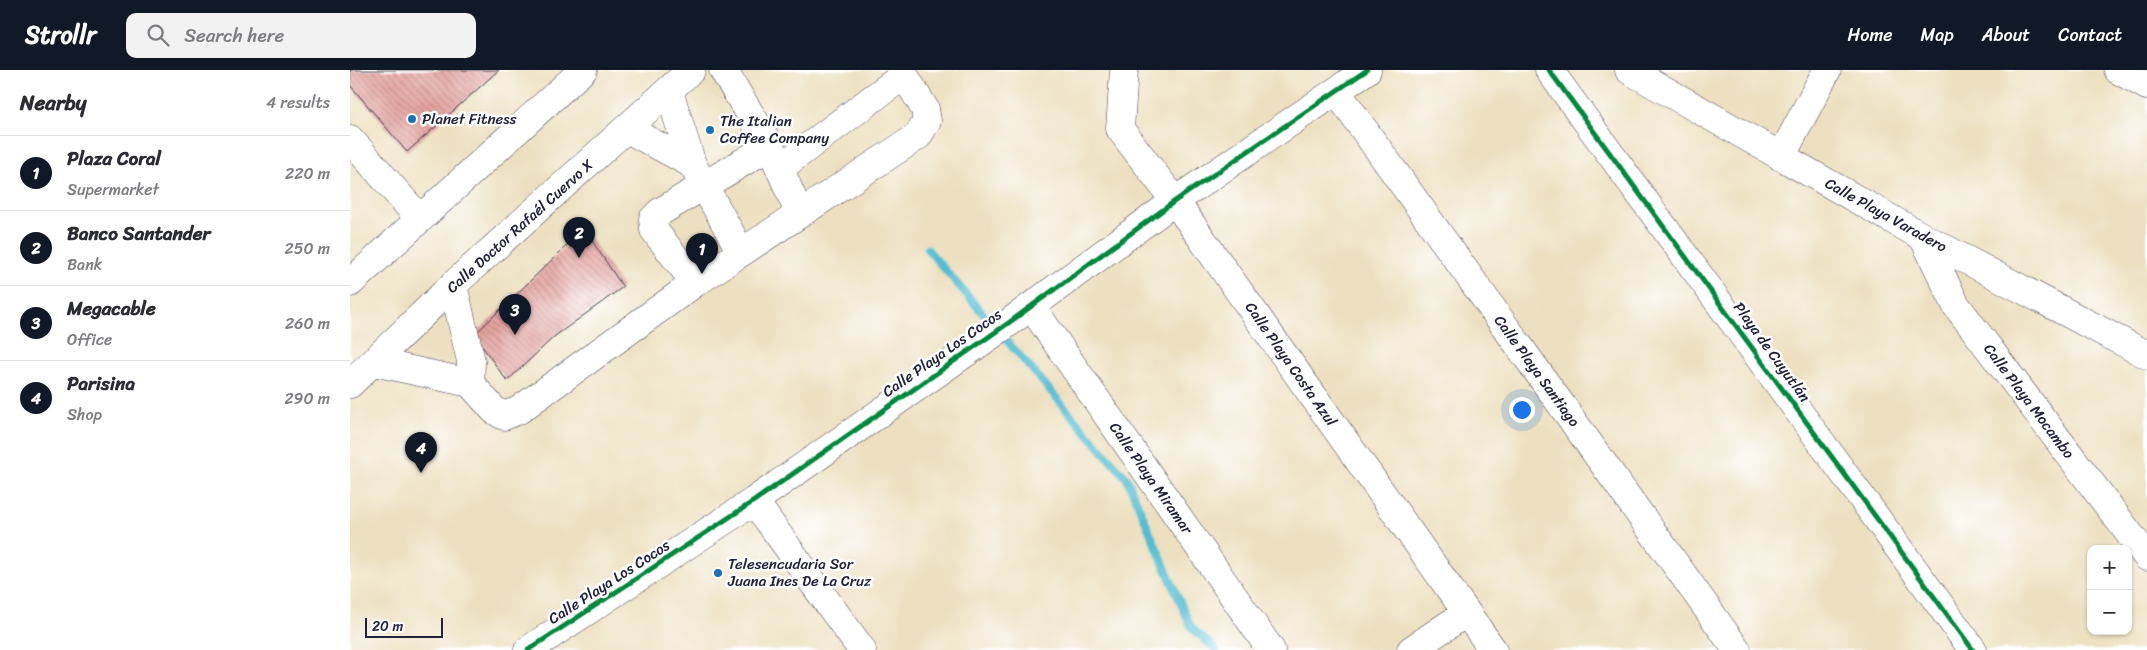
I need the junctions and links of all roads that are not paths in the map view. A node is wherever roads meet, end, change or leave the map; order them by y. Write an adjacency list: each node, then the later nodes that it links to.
1 (584, 70): 21 (street)
2 (692, 70): 12 (street, Calle Doctor Rafaél Cuervo X)
3 (723, 70): 16 (street)
4 (1124, 70): 19 (street, Calle Playa Costa Azul)
5 (1367, 70): 13 (street, Calle Playa Los Cocos)
6 (1549, 70): 41 (street, Playa de Cuyutlán)
7 (1629, 70): 17 (street, Calle Playa Varadero)
8 (1827, 70): 17 (street)
9 (2118, 70): 11 (street)
10 (903, 72): 16 (street); 20 (street)
11 (2147, 86)
12 (669, 91): 14 (street, Calle Doctor Rafaél Cuervo X); 18 (street)
13 (1337, 92): 19 (street, Calle Playa Los Cocos); 40 (street, Calle Playa Santiago)
14 (627, 129): 18 (street); 26 (street, Calle Doctor Rafaél Cuervo X)
15 (350, 140): 21 (street)
16 (775, 157): 18 (street); 20 (street)
17 (1781, 157): 22 (street, Calle Playa Varadero)
18 (697, 175): 23 (street); 25 (street)
19 (1176, 201): 27 (street, Calle Playa Los Cocos); 34 (street, Calle Playa Costa Azul)
20 (799, 213): 23 (street)
21 (420, 219): 24 (street)
22 (1923, 236): 28 (street, Calle Playa Varadero); 33 (street, Calle Playa Mocambo)
23 (741, 252): 25 (street)
24 (350, 283)
25 (695, 283): 30 (street)
26 (453, 285): 29 (street, Calle Doctor Rafaél Cuervo X); 30 (street)
27 (1031, 306): 32 (street, Calle Playa Los Cocos); 37 (street, Calle Playa Miramar)
28 (2147, 355)
29 (374, 362): 30 (street); 31 (street, Calle Doctor Rafaél Cuervo X)
30 (470, 383)
31 (350, 384)
32 (754, 501): 35 (street, Calle Playa Los Cocos); 36 (street)
33 (2147, 557)
34 (1466, 613): 38 (street); 39 (street, Calle Playa Costa Azul)
35 (528, 650)
36 (862, 650)
37 (1271, 650)
38 (1412, 650)
39 (1493, 650)
40 (1737, 650)
41 (1973, 650)

